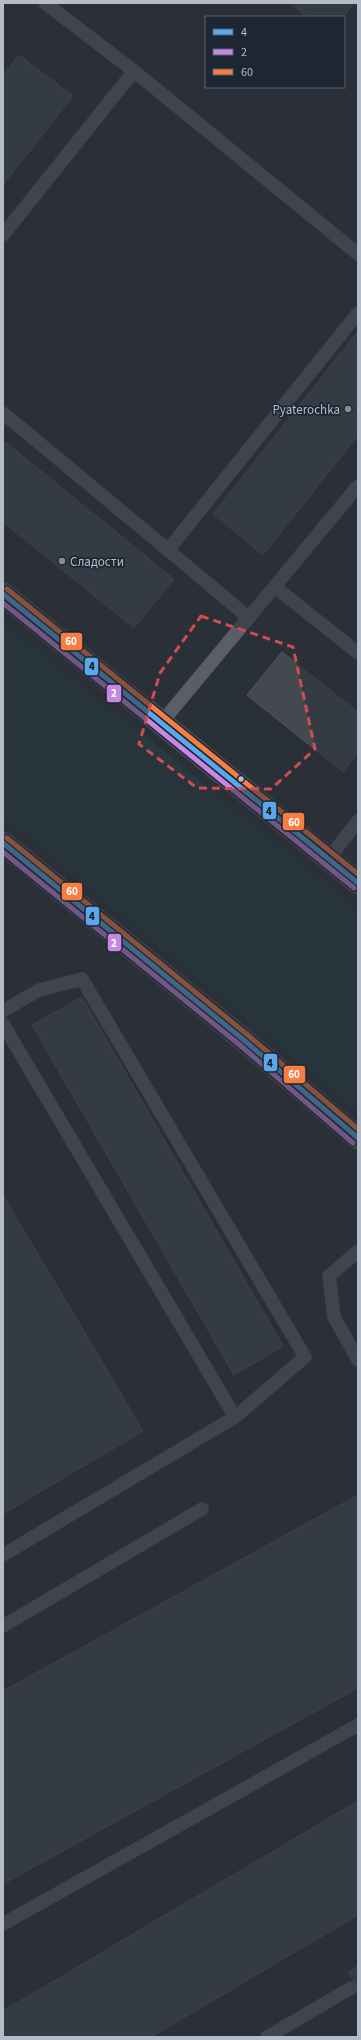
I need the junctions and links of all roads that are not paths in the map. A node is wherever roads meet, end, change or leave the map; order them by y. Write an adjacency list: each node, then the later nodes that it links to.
1 (45, 3): 2 (lane)
2 (134, 71): 3 (lane); 4 (lane)
3 (3, 235)
4 (358, 254)
5 (358, 313): 8 (lane)
6 (3, 413): 8 (lane)
7 (358, 486): 9 (lane)
8 (168, 550): 11 (lane)
9 (275, 587): 11 (lane); 12 (lane)
10 (3, 594): 13 (main road)
11 (249, 618): 13 (lane)
12 (358, 653)
13 (162, 722): 16 (main road)
14 (358, 821): 16 (lane)
15 (3, 843): 20 (main road)
16 (329, 858): 17 (main road)
17 (358, 883)
18 (3, 1011): 23 (lane)
19 (3, 1024): 23 (lane)
20 (358, 1138)
21 (358, 1252): 22 (lane)
22 (358, 1360)
23 (235, 1417): 25 (lane)
24 (202, 1509): 26 (lane)
25 (3, 1555)
26 (3, 1626)
27 (358, 1725): 28 (lane)
28 (3, 1924)
29 (351, 1988): 30 (lane)
30 (267, 2037)

